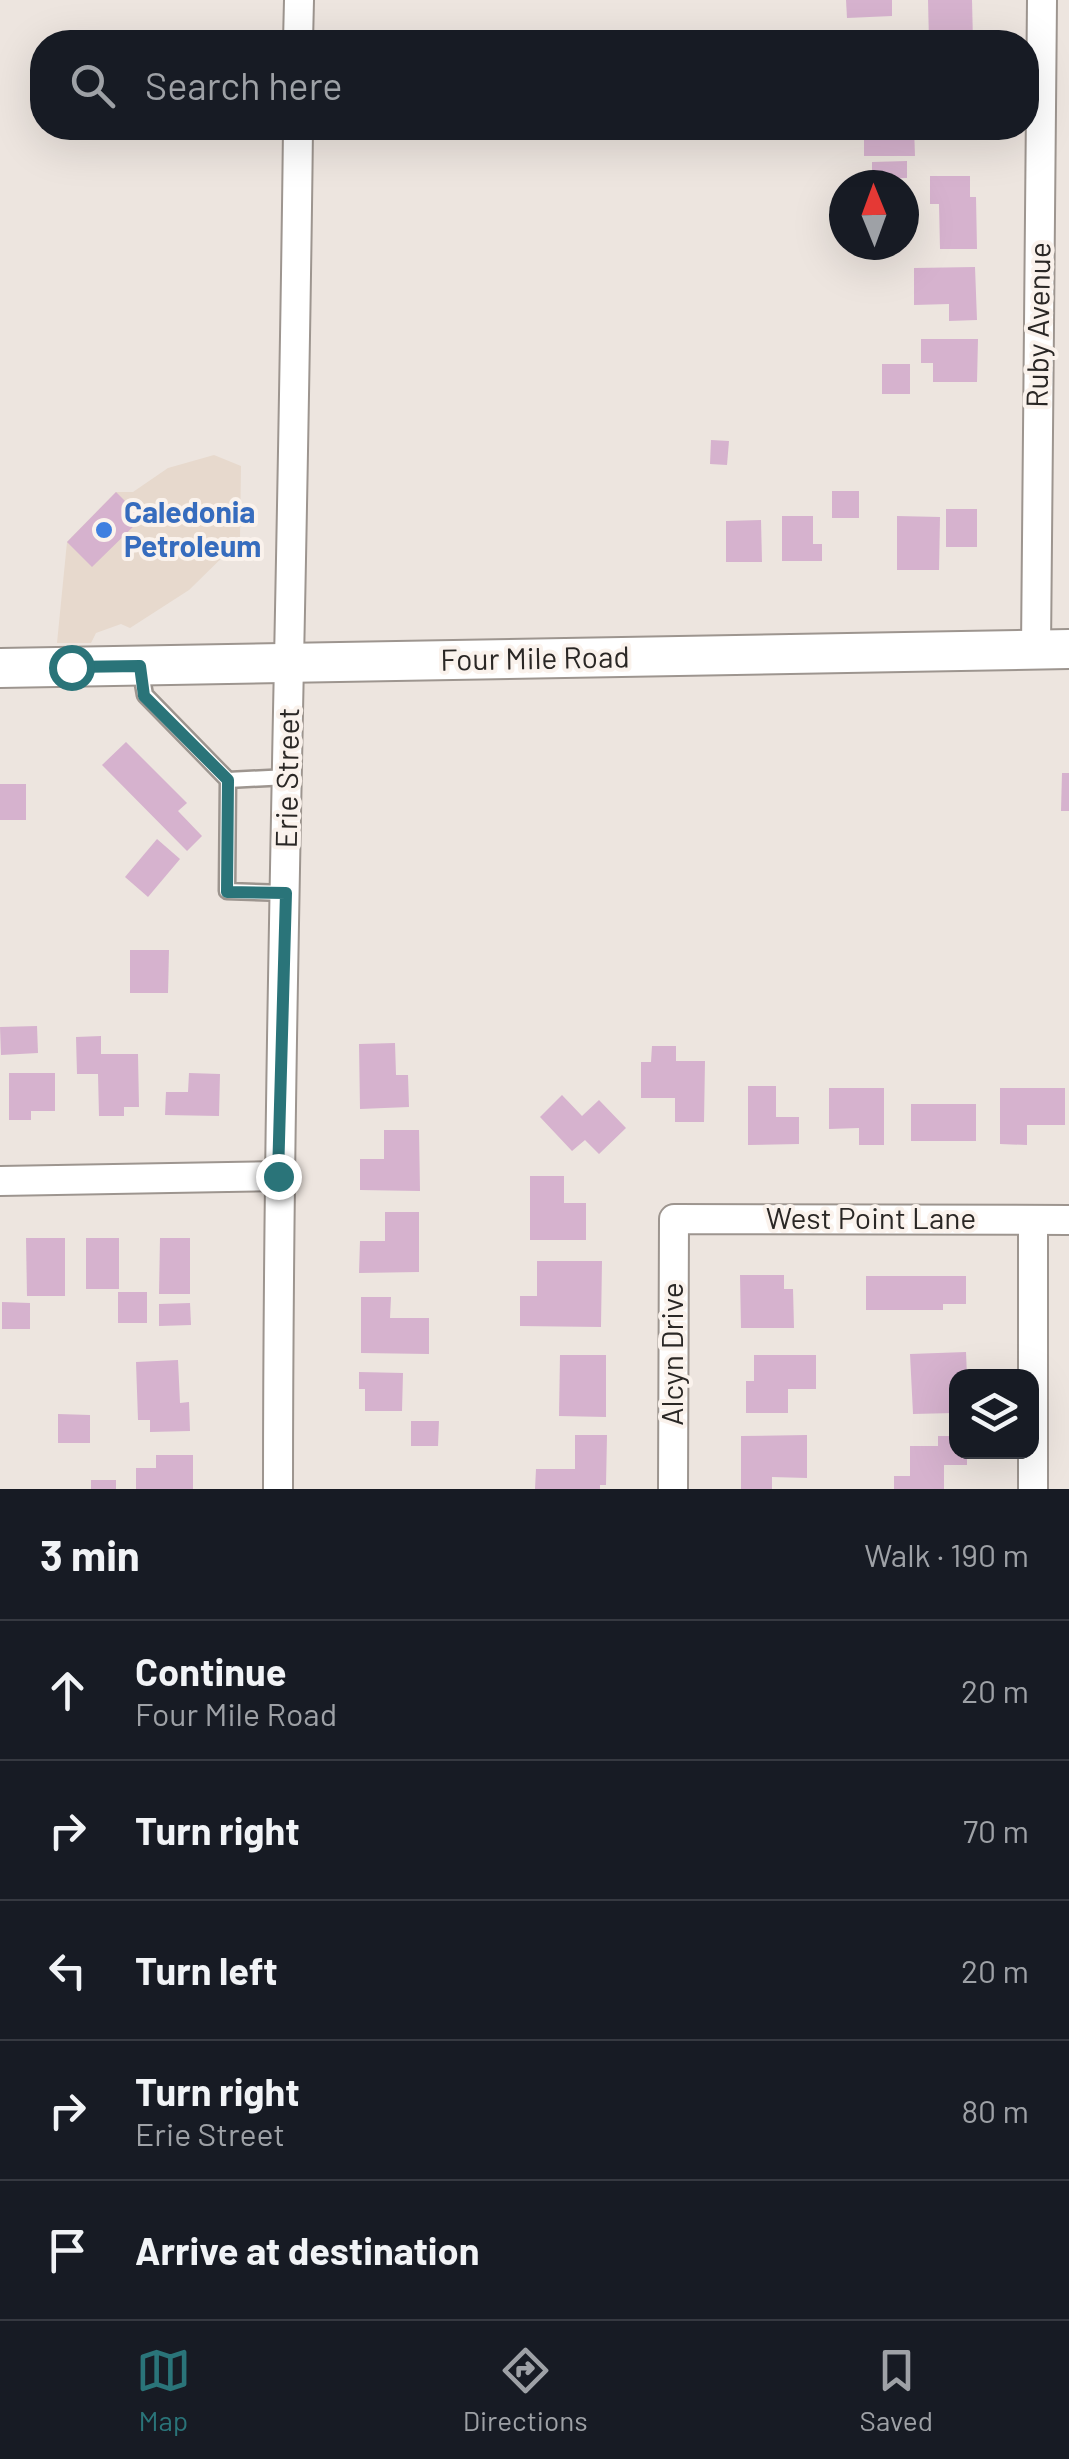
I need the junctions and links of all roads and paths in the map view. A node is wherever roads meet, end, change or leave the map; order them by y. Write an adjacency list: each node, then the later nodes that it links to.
1 (299, 0): 3 (street)
2 (1042, 0): 5 (street, Ruby Avenue)
3 (298, 30)
4 (298, 140): 6 (street, Erie Street)
5 (1052, 649): 6 (main road, Four Mile Road)
6 (291, 664): 7 (main road, Four Mile Road); 9 (street, Erie Street)
7 (140, 666): 8 (main road, Four Mile Road); 10 (lane)
8 (0, 668)
9 (288, 777): 10 (lane); 11 (street, Erie Street)
10 (228, 780): 11 (lane)
11 (286, 893): 12 (street, Erie Street)
12 (278, 1176): 13 (street); 17 (street, Erie Street)
13 (0, 1181)
14 (674, 1219): 15 (street, West Point Lane); 18 (street, Alcyn Drive)
15 (1033, 1220): 16 (street, West Point Lane); 19 (street)
16 (1069, 1220)
17 (278, 1489)
18 (673, 1489)
19 (1033, 1489)

